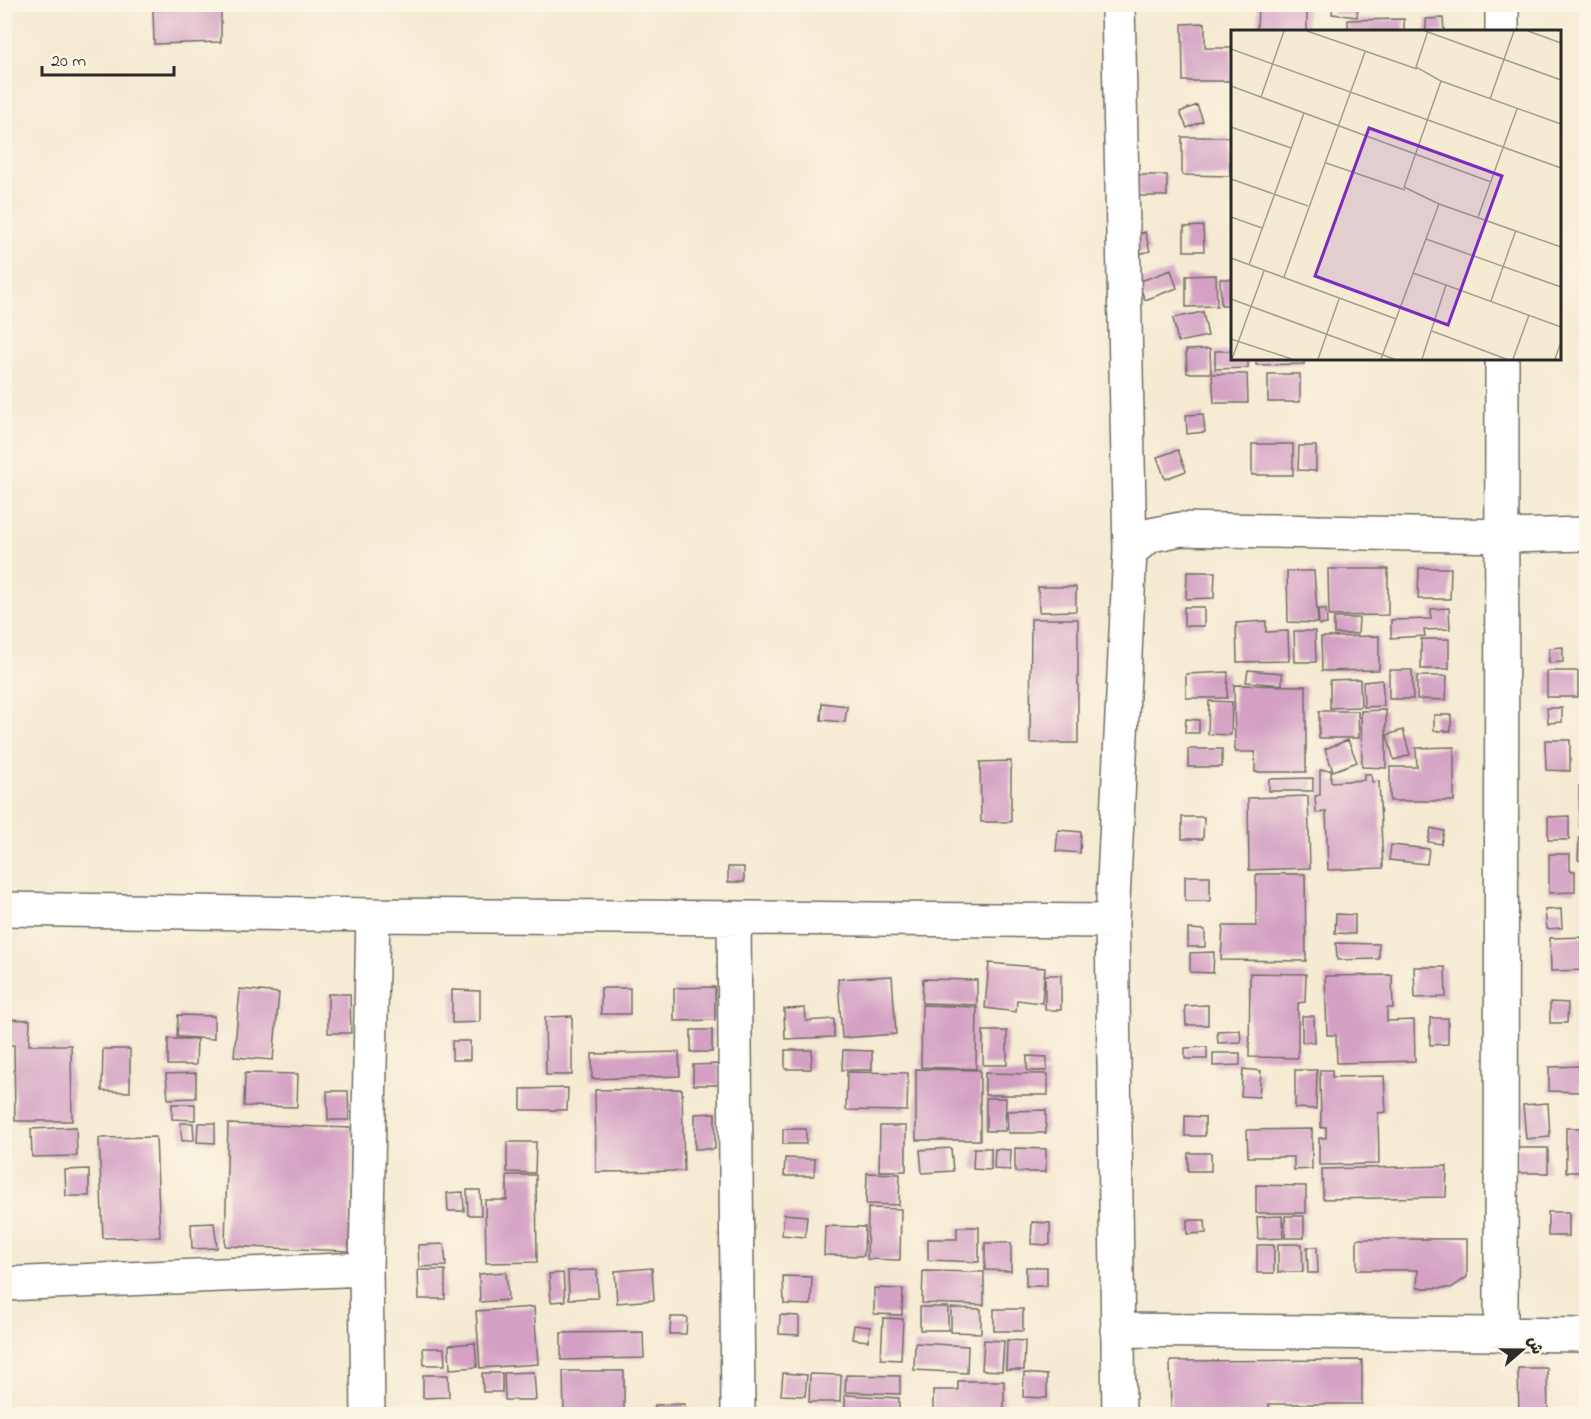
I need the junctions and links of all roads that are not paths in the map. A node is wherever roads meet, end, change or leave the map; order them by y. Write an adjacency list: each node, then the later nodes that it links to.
1 (1118, 4): 7 (street)
2 (1502, 4): 3 (street)
3 (1502, 30)
4 (1502, 360): 6 (street)
5 (1587, 534): 6 (street)
6 (1502, 536): 7 (street); 15 (street)
7 (1130, 551): 11 (street)
8 (4, 909): 9 (street)
9 (373, 915): 10 (street); 12 (street)
10 (734, 918): 11 (street); 18 (street)
11 (1112, 921): 14 (street)
12 (366, 1269): 13 (street); 17 (street)
13 (4, 1284)
14 (1117, 1330): 15 (street); 19 (street)
15 (1501, 1335): 16 (street)
16 (1587, 1335)
17 (368, 1414)
18 (738, 1414)
19 (1119, 1414)

